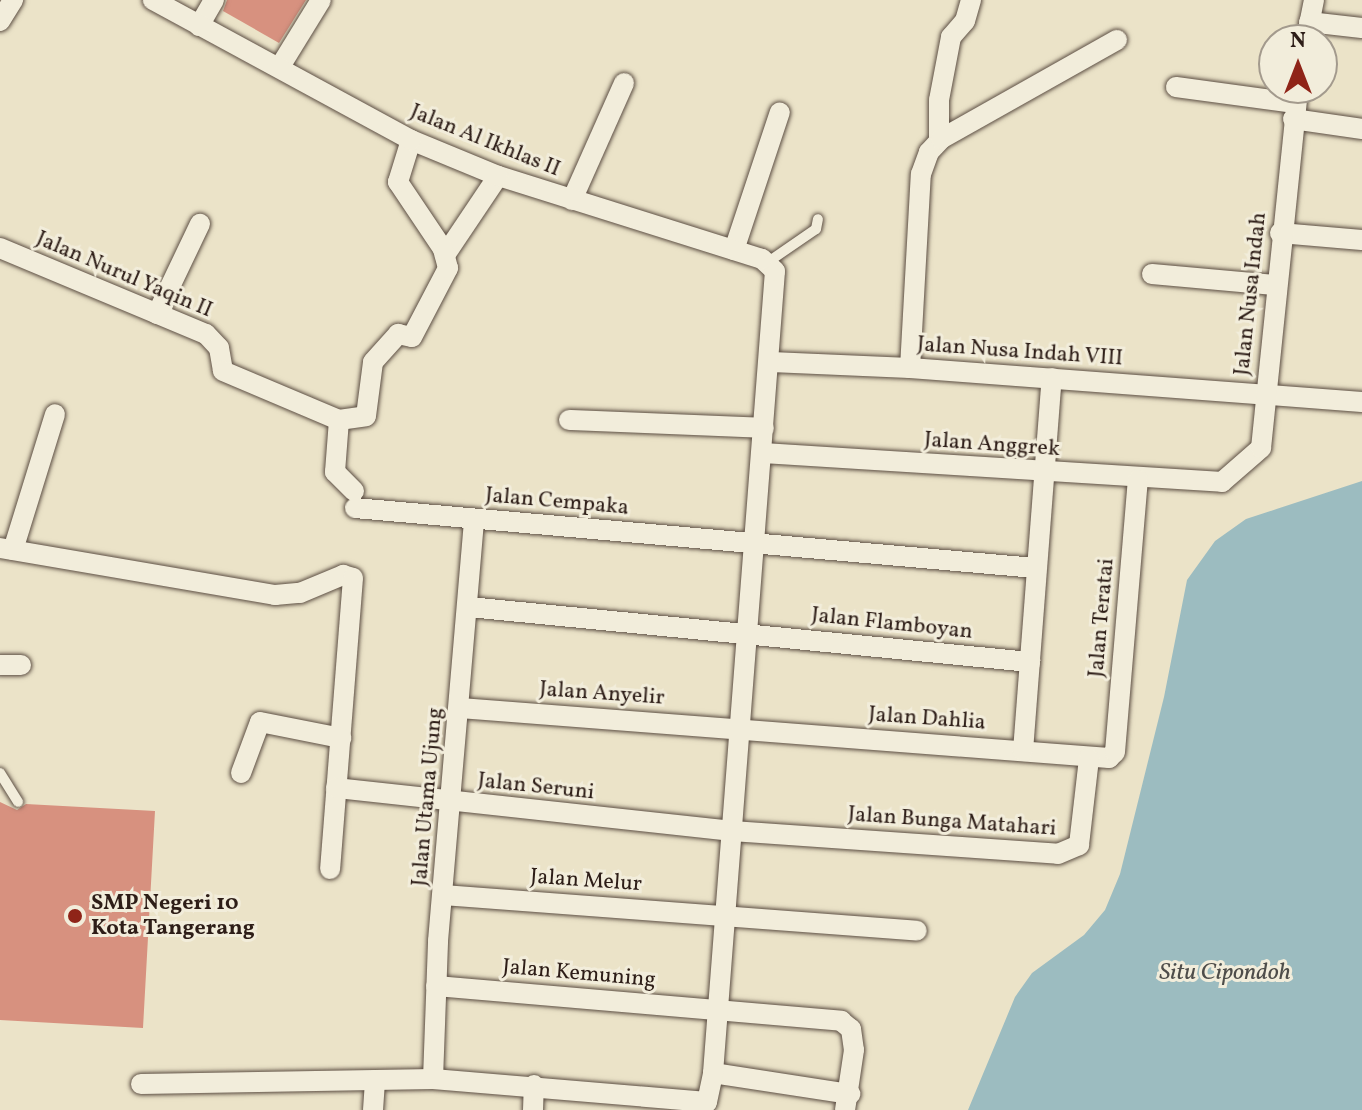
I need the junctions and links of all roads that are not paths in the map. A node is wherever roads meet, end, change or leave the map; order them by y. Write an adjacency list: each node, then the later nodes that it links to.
1 (13, 0): 7 (street)
2 (153, 0): 9 (street, Jalan Al Ikhlas II)
3 (214, 0): 9 (street)
4 (321, 0): 13 (street)
5 (971, 0): 21 (street)
6 (1314, 0): 8 (street)
7 (0, 21)
8 (1309, 24)
9 (199, 26): 13 (street, Jalan Al Ikhlas II)
10 (1362, 28): 11 (street)
11 (1338, 29)
12 (1117, 40): 21 (street)
13 (281, 65): 20 (street, Jalan Al Ikhlas II)
14 (624, 83): 23 (street)
15 (1176, 87): 16 (street)
16 (1258, 99)
17 (1295, 104): 19 (street); 26 (street, Jalan Nusa Indah)
18 (780, 112): 29 (street)
19 (1362, 129)
20 (411, 140): 22 (street, Jalan Al Ikhlas II); 30 (street)
21 (939, 140): 36 (street)
22 (498, 176): 23 (street, Jalan Al Ikhlas II); 30 (street)
23 (572, 200): 29 (street, Jalan Al Ikhlas II)
24 (818, 219): 31 (lane)
25 (200, 224): 34 (street)
26 (1280, 233): 27 (street); 33 (street, Jalan Nusa Indah)
27 (1362, 240)
28 (0, 248): 34 (street, Jalan Nurul Yaqin II)
29 (734, 250): 31 (street, Jalan Al Ikhlas II)
30 (445, 255): 41 (street)
31 (770, 264): 35 (street)
32 (1152, 274): 33 (street)
33 (1275, 285): 38 (street, Jalan Nusa Indah)
34 (157, 314): 41 (street, Jalan Nurul Yaqin II)
35 (771, 362): 36 (street, Jalan Nusa Indah VIII); 43 (street)
36 (910, 368): 37 (street, Jalan Nusa Indah VIII)
37 (1052, 378): 38 (street, Jalan Nusa Indah VIII); 45 (street)
38 (1265, 395): 39 (street, Jalan Nusa Indah VIII); 47 (street, Jalan Nusa Indah)
39 (1362, 402)
40 (55, 414): 50 (street)
41 (339, 420): 48 (street, Jalan Cempaka)
42 (569, 420): 43 (street)
43 (764, 428): 44 (street)
44 (763, 453): 45 (street, Jalan Anggrek); 49 (street)
45 (1043, 473): 46 (street, Jalan Anggrek); 51 (street)
46 (1138, 480): 47 (street, Jalan Anggrek); 61 (street, Jalan Teratai)
47 (1218, 483)
48 (474, 520): 49 (street, Jalan Cempaka); 52 (street, Jalan Utama Ujung)
49 (756, 542): 51 (street, Jalan Cempaka); 53 (street)
50 (6, 549): 59 (street)
51 (1036, 568): 54 (street)
52 (469, 607): 53 (street, Jalan Flamboyan); 57 (street, Jalan Utama Ujung)
53 (748, 633): 54 (street, Jalan Flamboyan); 58 (street)
54 (1030, 662): 60 (street)
55 (0, 665): 56 (street)
56 (21, 665)
57 (460, 708): 58 (street, Jalan Anyelir); 66 (street, Jalan Utama Ujung)
58 (741, 729): 60 (street, Jalan Dahlia); 67 (street)
59 (341, 738): 63 (street); 64 (street)
60 (1023, 751): 61 (street, Jalan Dahlia)
61 (1099, 758): 67 (street, Jalan Bunga Matahari)
62 (0, 773): 65 (lane)
63 (241, 773)
64 (336, 788): 66 (street, Jalan Seruni); 68 (street)
65 (18, 802)
66 (450, 803): 67 (street, Jalan Seruni); 69 (street, Jalan Utama Ujung)
67 (732, 831): 70 (street)
68 (330, 869)
69 (443, 895): 70 (street, Jalan Melur); 72 (street, Jalan Utama Ujung)
70 (725, 916): 71 (street, Jalan Melur); 73 (street)
71 (917, 931)
72 (436, 986): 73 (street, Jalan Kemuning); 75 (street, Jalan Utama Ujung)
73 (718, 1010): 74 (street); 79 (street, Jalan Kemuning)
74 (713, 1073): 78 (street); 79 (street)
75 (433, 1079): 76 (street); 78 (street)
76 (375, 1080): 77 (street); 80 (street)
77 (141, 1084)
78 (534, 1085): 81 (street)
79 (848, 1102)
80 (373, 1110)
81 (533, 1110)

